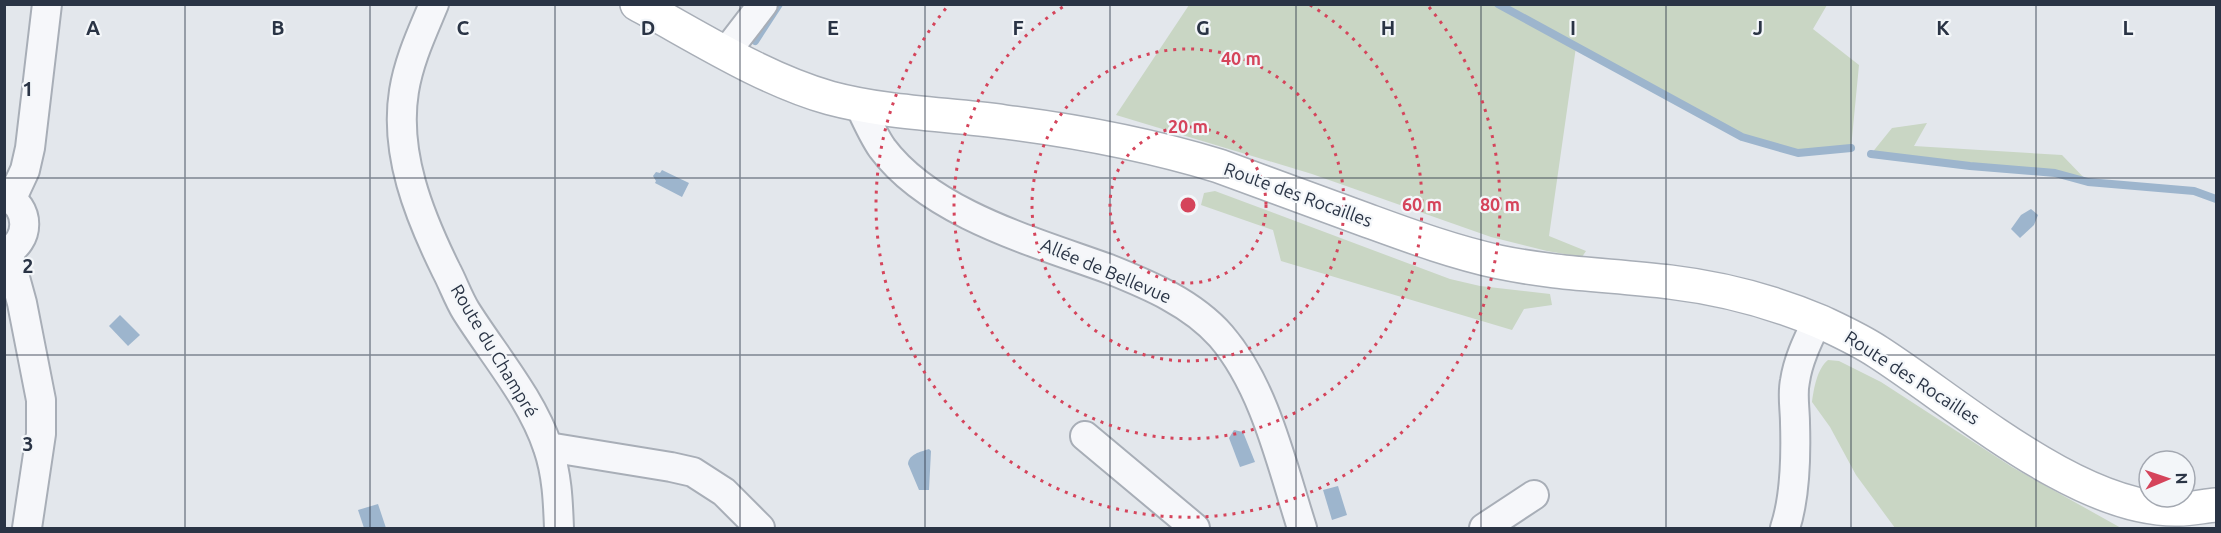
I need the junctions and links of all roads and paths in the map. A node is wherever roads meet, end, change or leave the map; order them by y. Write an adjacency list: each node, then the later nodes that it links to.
1 (47, 4): 7 (street)
2 (434, 4): 11 (street, Route du Champré)
3 (637, 4): 5 (street, Route des Rocailles)
4 (763, 4): 5 (street)
5 (726, 52): 6 (street, Route des Rocailles)
6 (859, 104): 9 (street, Route des Rocailles); 19 (street, Allée de Bellevue)
7 (8, 196): 8 (street)
8 (6, 253): 15 (street)
9 (1817, 321): 14 (street, Route des Rocailles); 21 (street)
10 (1085, 436): 18 (street)
11 (548, 447): 16 (street, Route du Champré); 17 (street)
12 (1534, 495): 20 (street)
13 (2217, 505): 14 (street, Route des Rocailles)
14 (2179, 519)
15 (27, 528)
16 (559, 528)
17 (760, 528)
18 (1195, 528)
19 (1302, 528)
20 (1484, 528)
21 (1785, 528)

